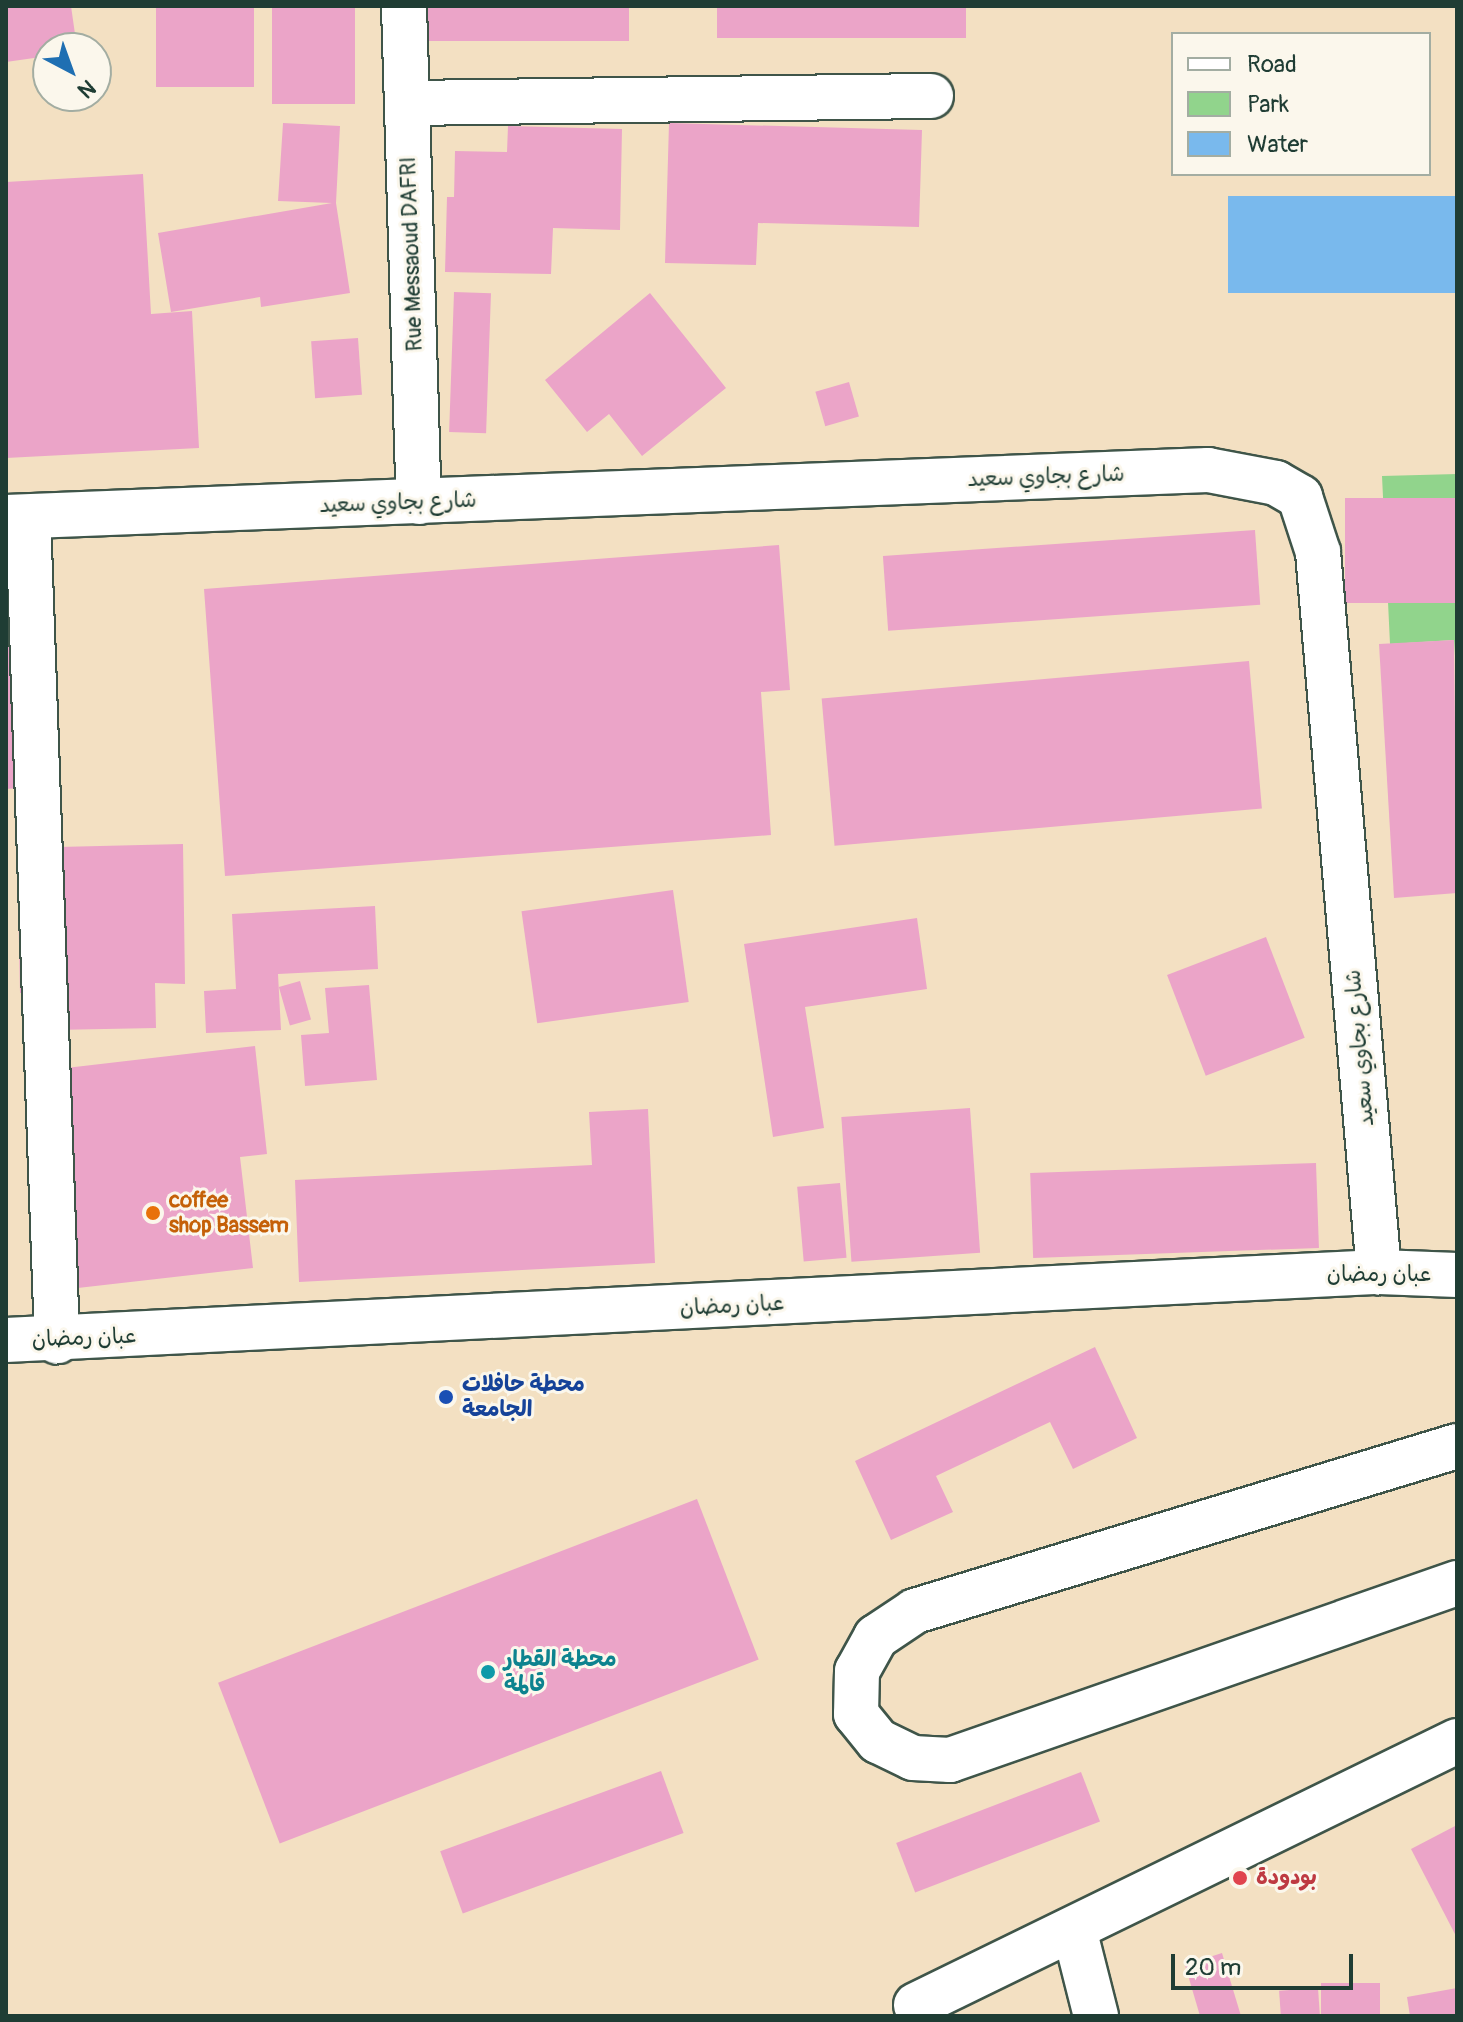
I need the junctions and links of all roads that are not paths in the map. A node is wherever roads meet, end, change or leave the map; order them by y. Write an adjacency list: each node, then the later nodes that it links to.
1 (404, 6): 3 (street, Rue Messaoud DAFRI)
2 (931, 96): 3 (street)
3 (408, 103): 4 (street, Rue Messaoud DAFRI)
4 (419, 502): 5 (street, شارع بجاوي سعيد); 6 (street, شارع بجاوي سعيد)
5 (17, 517): 9 (street)
6 (1379, 1272): 7 (street, عبان رمضان); 9 (street, عبان رمضان)
7 (1457, 1275)
8 (6, 1340): 9 (street, عبان رمضان)
9 (57, 1341)
10 (1457, 1446): 11 (street)
11 (1457, 1583)
12 (1457, 1741): 13 (street)
13 (1074, 1929): 14 (street); 15 (street)
14 (916, 2005)
15 (1096, 2016)

